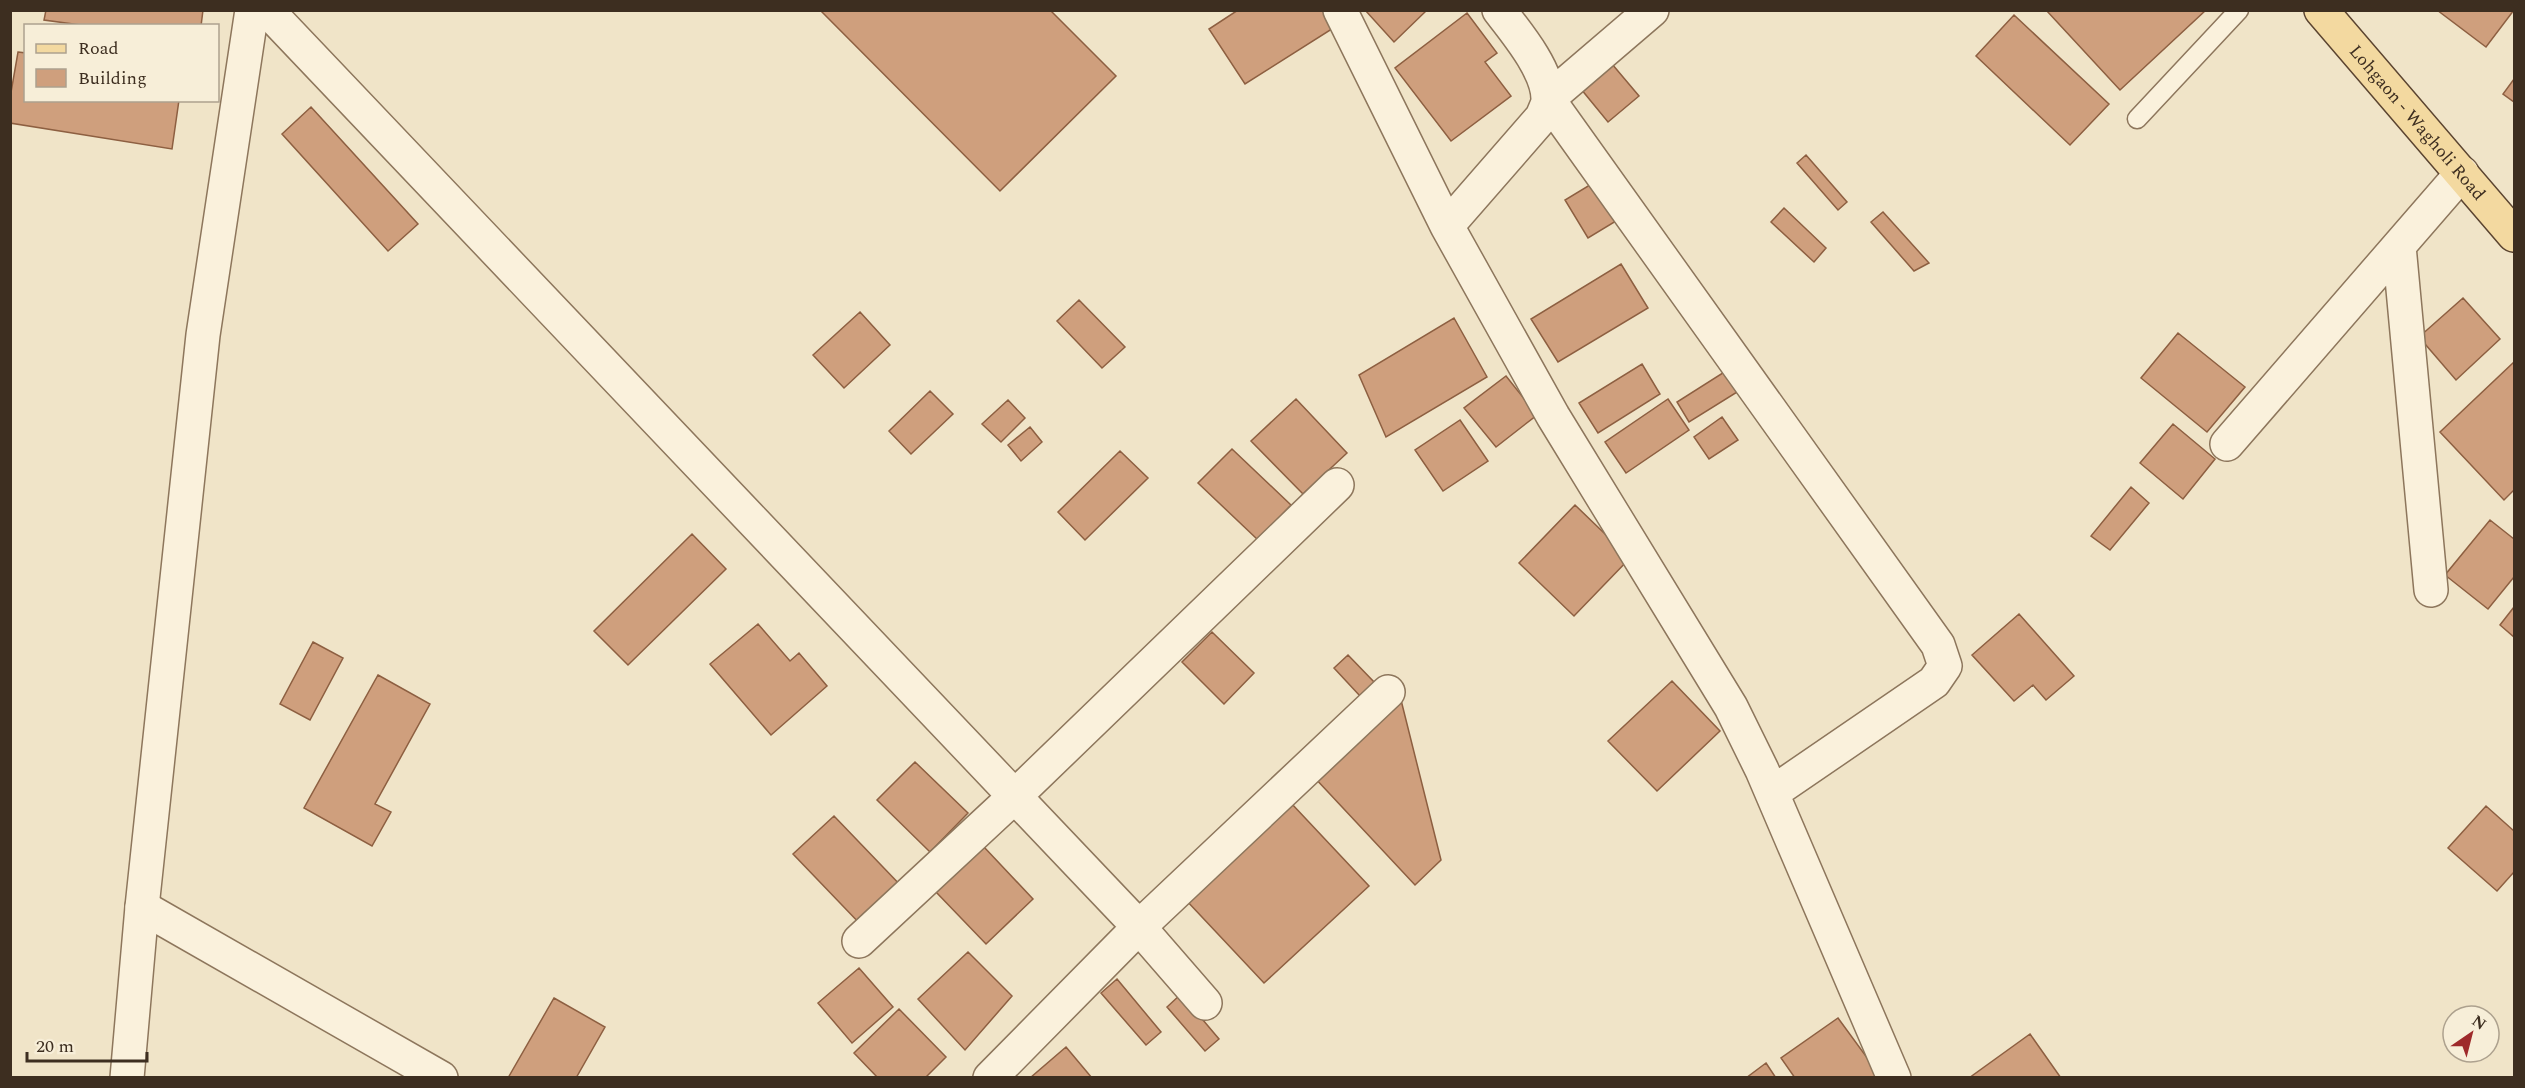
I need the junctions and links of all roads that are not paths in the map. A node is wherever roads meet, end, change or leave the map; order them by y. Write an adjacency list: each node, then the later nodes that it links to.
1 (252, 10): 20 (street)
2 (267, 10): 19 (street)
3 (1340, 10): 11 (street)
4 (1499, 10): 8 (street)
5 (1652, 10): 8 (street)
6 (2239, 10): 9 (lane)
7 (2321, 10): 10 (main road, Lohgaon - Wagholi Road)
8 (1548, 99): 11 (street); 18 (street)
9 (2137, 119)
10 (2462, 173): 12 (main road, Lohgaon - Wagholi Road); 13 (street)
11 (1447, 226): 18 (street)
12 (2514, 235)
13 (2399, 246): 14 (street); 16 (street)
14 (2227, 444)
15 (1337, 485): 19 (street)
16 (2431, 590)
17 (1388, 692): 21 (street)
18 (1772, 793): 28 (street)
19 (1014, 797): 21 (street); 22 (street)
20 (142, 907): 24 (street); 25 (street)
21 (1139, 927): 23 (street); 27 (street)
22 (859, 941)
23 (1205, 1003)
24 (387, 1063): 26 (street)
25 (127, 1077)
26 (441, 1077)
27 (990, 1077)
28 (1894, 1077)

